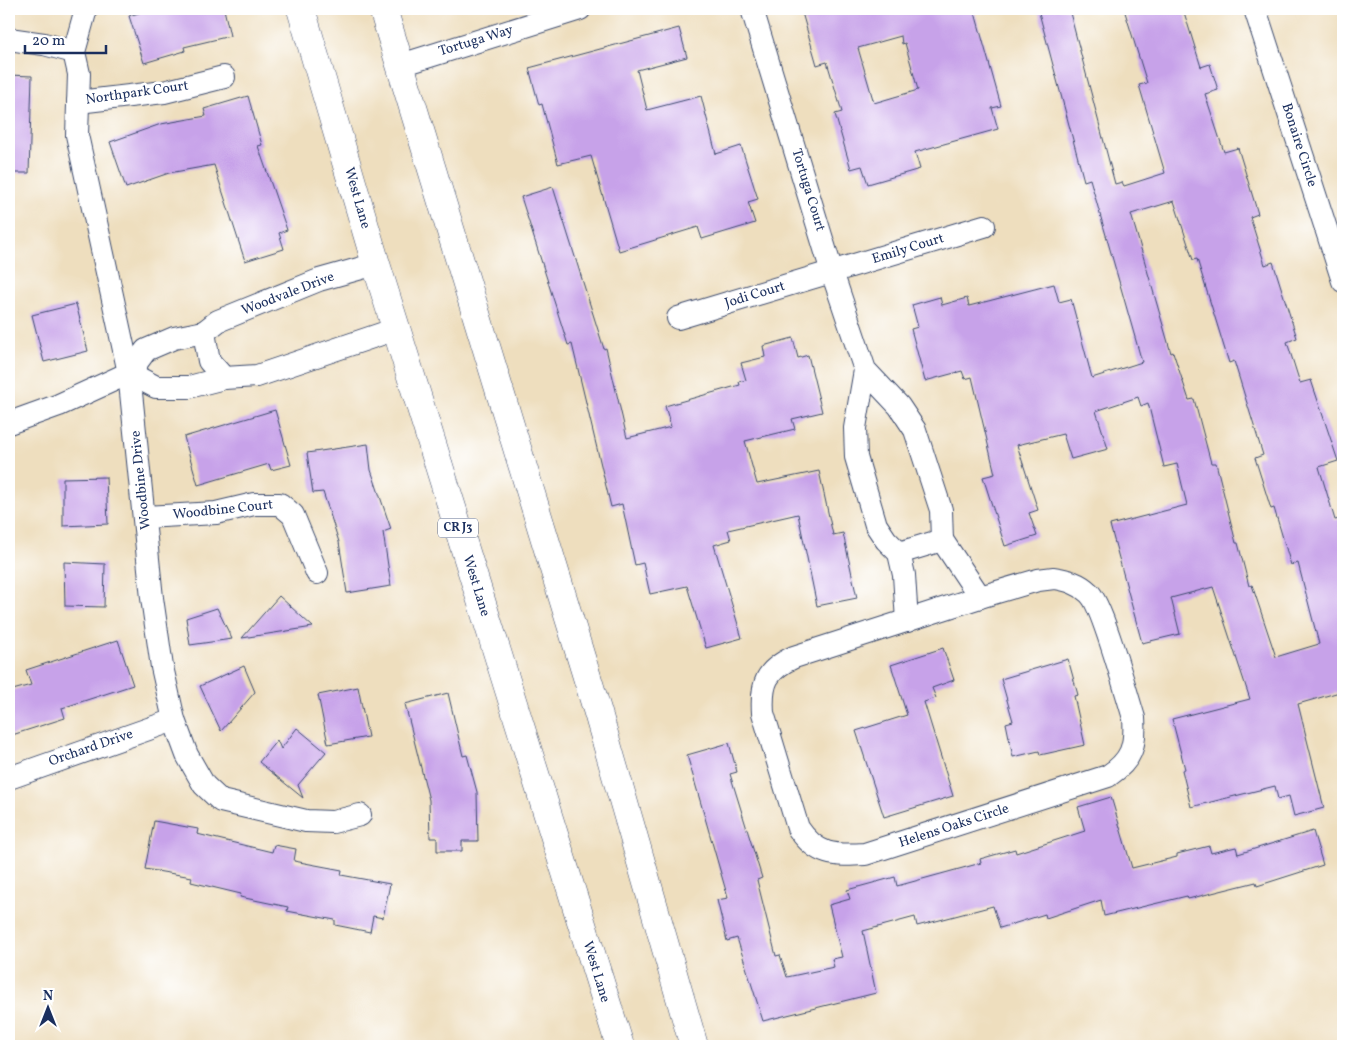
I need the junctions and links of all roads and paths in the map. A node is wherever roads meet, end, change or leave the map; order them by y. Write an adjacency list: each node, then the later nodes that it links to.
1 (86, 9): 8 (street, Woodbine Drive)
2 (301, 9): 13 (main road, West Lane / CR J3)
3 (383, 9): 9 (main road)
4 (580, 9): 9 (street, Tortuga Way)
5 (752, 9): 14 (street, Tortuga Court)
6 (1255, 9): 15 (street, Bonaire Circle)
7 (9, 39): 8 (street)
8 (74, 52): 11 (street, Woodbine Drive)
9 (401, 65): 33 (main road)
10 (224, 77): 11 (street, Northpark Court)
11 (78, 102): 20 (street, Woodbine Drive)
12 (984, 226): 14 (street, Emily Court)
13 (376, 264): 17 (main road, West Lane / CR J3); 18 (street, Woodvale Drive)
14 (832, 272): 16 (street, Jodi Court); 19 (street, Tortuga Court)
15 (1343, 282)
16 (678, 318)
17 (396, 328): 21 (street); 32 (main road, West Lane / CR J3)
18 (204, 332): 20 (street, Woodvale Drive); 21 (street)
19 (865, 370): 24 (street, Tortuga Court); 25 (street, Tortuga Court)
20 (129, 373): 21 (street); 22 (street, Woodvale Drive); 23 (street, Woodbine Drive)
21 (224, 378)
22 (9, 423)
23 (145, 517): 26 (street, Woodbine Court); 29 (street, Woodbine Drive)
24 (942, 540): 25 (street); 27 (street)
25 (898, 553): 28 (street)
26 (317, 574)
27 (980, 597): 28 (street, Helens Oaks Circle); 28 (street, Helens Oaks Circle)
28 (907, 621)
29 (174, 720): 30 (street, Orchard Drive); 31 (street, Woodbine Drive)
30 (9, 778)
31 (360, 815)
32 (620, 1046)
33 (694, 1046)

